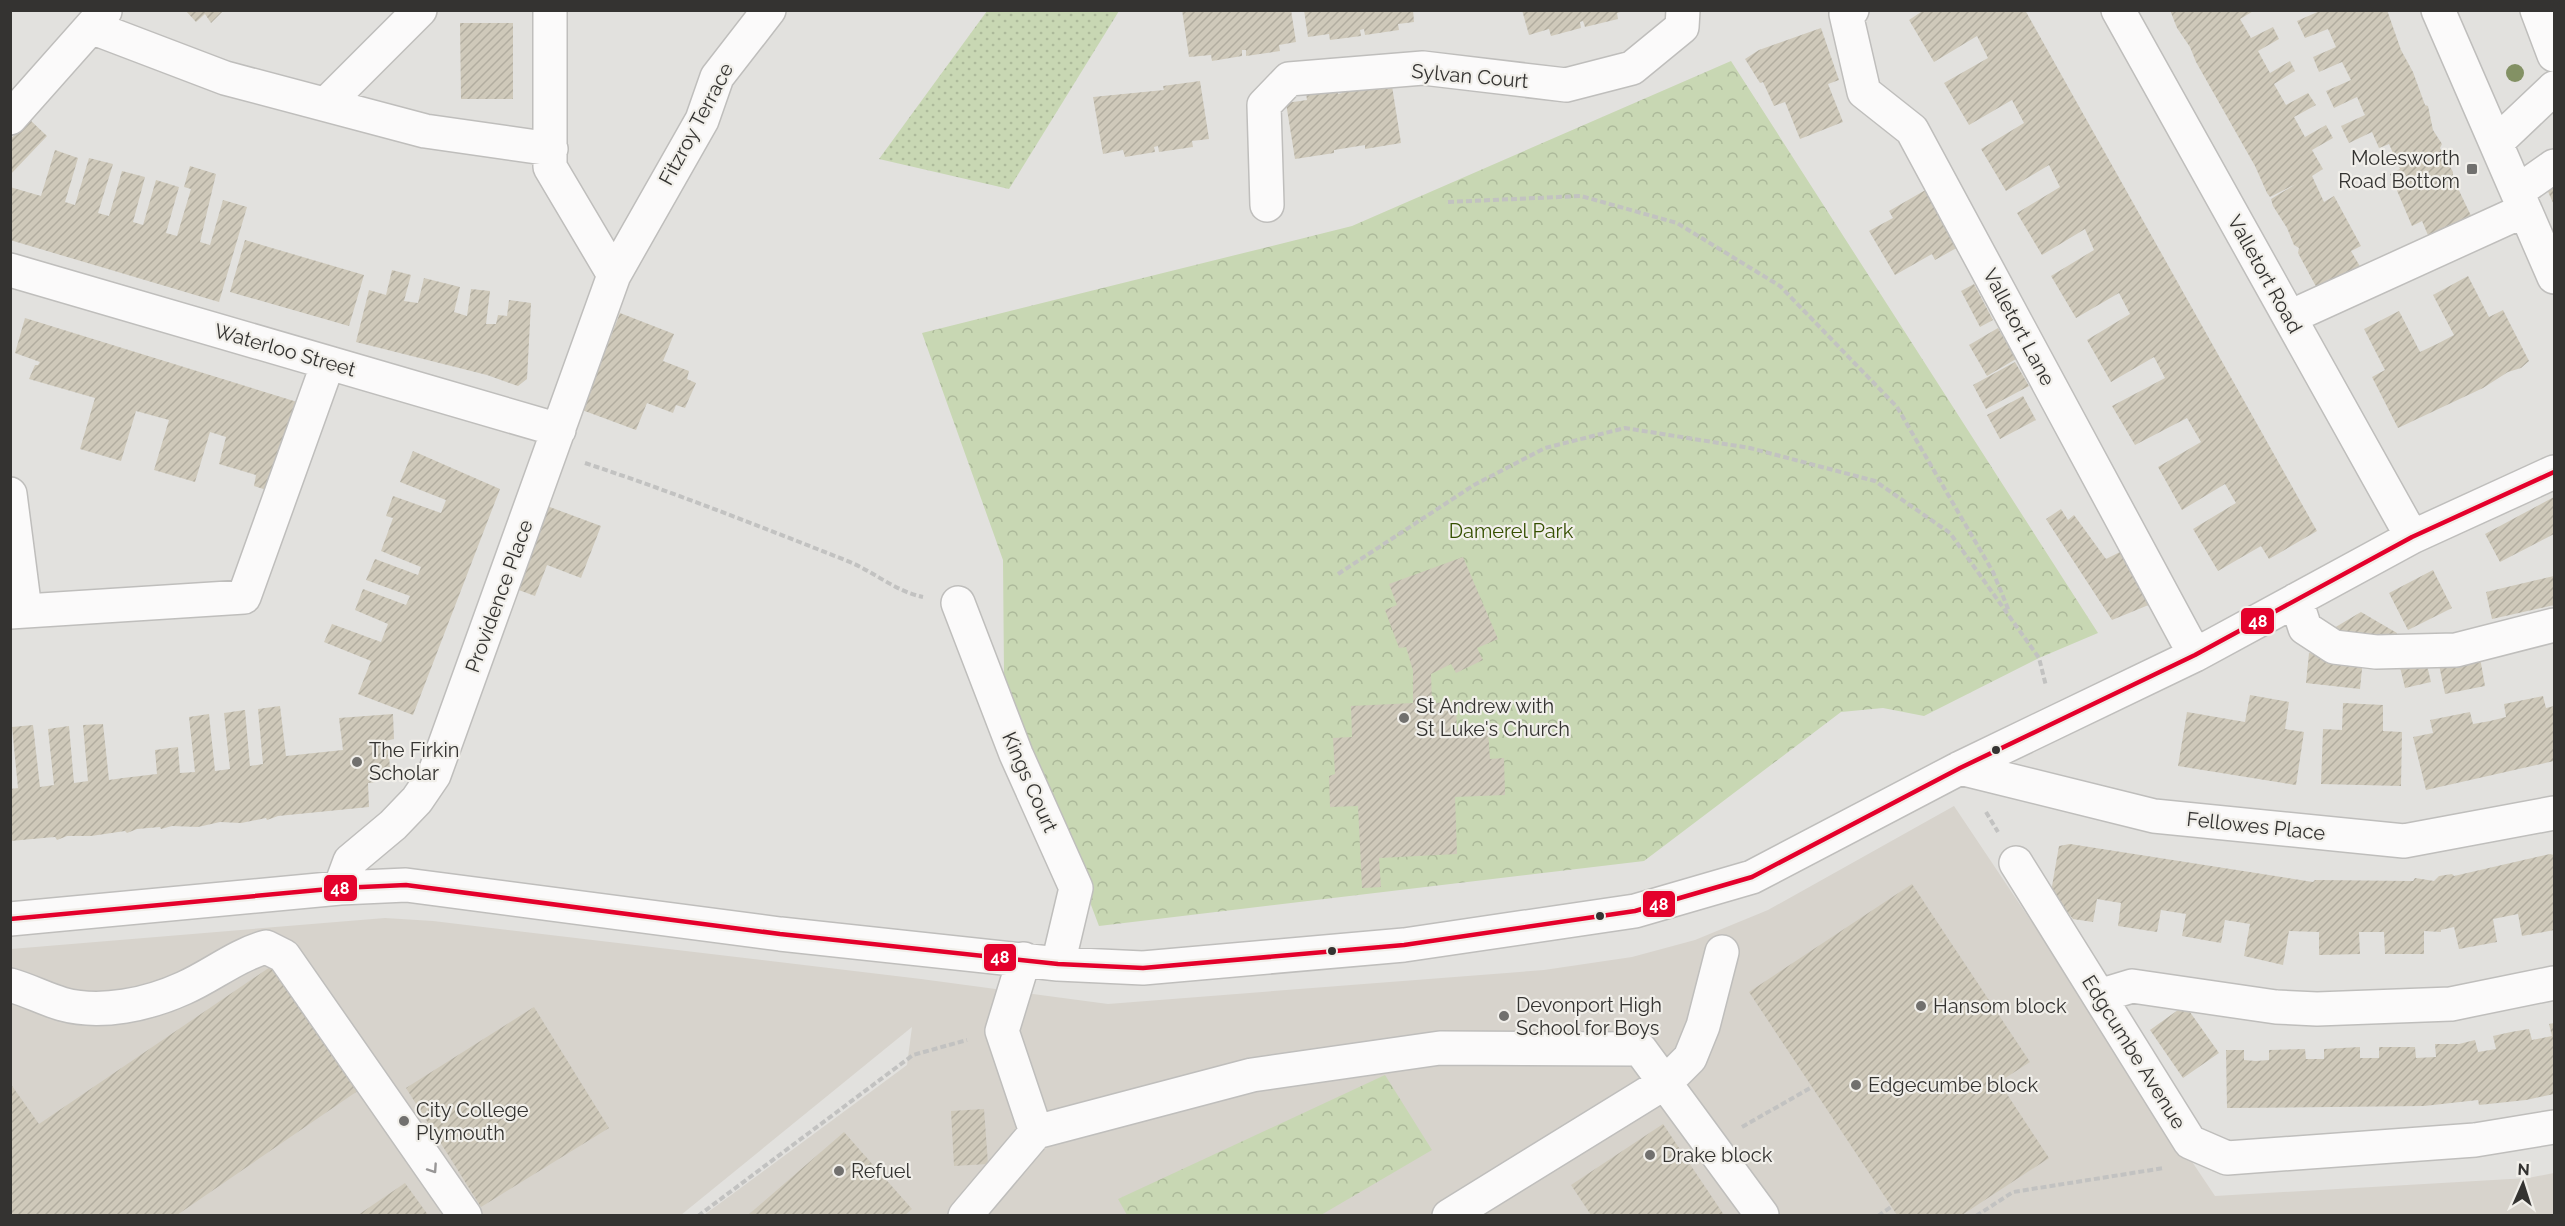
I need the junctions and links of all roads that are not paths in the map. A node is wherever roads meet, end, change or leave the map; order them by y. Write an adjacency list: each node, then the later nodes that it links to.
1 (420, 10): 13 (street)
2 (550, 10): 15 (street)
3 (769, 10): 20 (street, Fitzroy Terrace)
4 (1683, 10): 18 (street, Sylvan Court)
5 (1852, 10): 32 (street, Valletort Lane)
6 (2118, 10): 22 (street, Valletort Road)
7 (2438, 10): 14 (street)
8 (2537, 10): 10 (street)
9 (98, 19): 12 (street); 13 (street)
10 (2554, 55)
11 (2554, 88): 14 (street)
12 (17, 98)
13 (326, 104): 15 (street)
14 (2496, 143): 17 (street)
15 (551, 149): 20 (street)
16 (2554, 166): 17 (street)
17 (2521, 201): 21 (street); 22 (street)
18 (1267, 205)
19 (10, 270): 23 (street, Waterloo Street)
20 (614, 275): 24 (street, Providence Place)
21 (2554, 277)
22 (2290, 317): 27 (street, Valletort Road)
23 (328, 363): 24 (street, Waterloo Street); 30 (street)
24 (555, 440): 36 (street, Providence Place)
25 (2554, 472): 27 (street)
26 (10, 494): 30 (street)
27 (2412, 537): 28 (street)
28 (2296, 600): 31 (street); 32 (street)
29 (958, 603): 40 (street, Kings Court)
30 (18, 611)
31 (2554, 625)
32 (2195, 655): 33 (street)
33 (1960, 768): 34 (street, Fellowes Place); 40 (street)
34 (2554, 813)
35 (2016, 863): 43 (street, Edgcumbe Avenue)
36 (339, 888): 37 (street); 39 (street)
37 (10, 919)
38 (1722, 952): 44 (street)
39 (1023, 959): 40 (street); 46 (street)
40 (1058, 964)
41 (2554, 983): 43 (street)
42 (10, 985): 47 (street, one-way to 47)
43 (2099, 996): 45 (street, Edgcumbe Avenue)
44 (1666, 1082): 46 (street); 49 (street); 50 (street)
45 (2554, 1126)
46 (1036, 1132): 48 (street)
47 (465, 1215)
48 (965, 1215)
49 (1449, 1215)
50 (1762, 1215)

